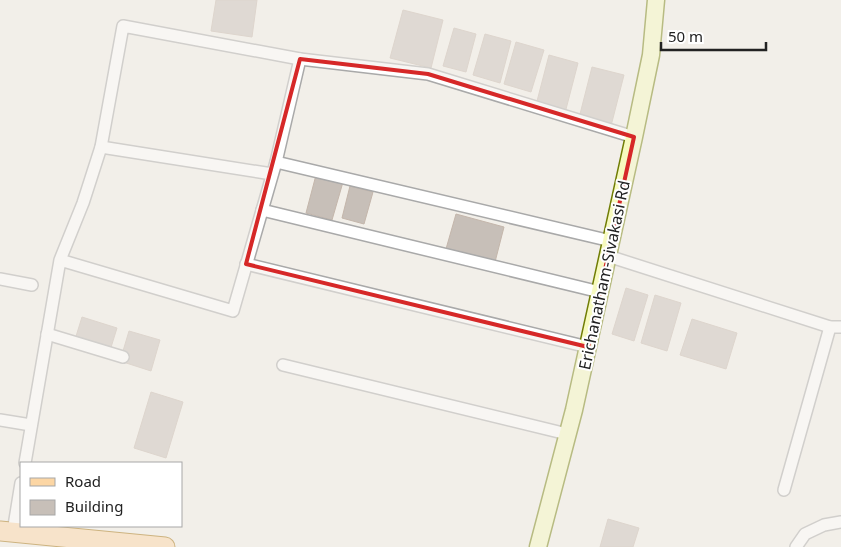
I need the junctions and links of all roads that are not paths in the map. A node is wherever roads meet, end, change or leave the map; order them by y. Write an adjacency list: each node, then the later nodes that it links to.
1 (656, 0): 3 (main road, Erichanatham-Sivakasi Rd)
2 (300, 59): 3 (street); 4 (street); 5 (street)
3 (634, 137): 8 (main road, Erichanatham-Sivakasi Rd)
4 (101, 147): 6 (street); 9 (street)
5 (276, 162): 6 (street); 8 (street)
6 (272, 174): 7 (street)
7 (262, 210): 10 (street); 13 (street)
8 (609, 248): 13 (main road, Erichanatham-Sivakasi Rd); 14 (street)
9 (60, 260): 10 (street); 15 (street)
10 (246, 264): 16 (street)
11 (0, 279): 12 (street)
12 (32, 285)
13 (600, 292): 16 (main road, Erichanatham-Sivakasi Rd)
14 (835, 327): 24 (street)
15 (47, 334): 17 (street); 20 (street)
16 (588, 346): 21 (main road, Erichanatham-Sivakasi Rd)
17 (123, 357)
18 (283, 365): 21 (street)
19 (0, 420): 20 (street)
20 (31, 425): 22 (street)
21 (567, 434): 29 (main road, Erichanatham-Sivakasi Rd)
22 (25, 462)
23 (20, 486): 26 (street)
24 (784, 490)
25 (841, 522): 30 (street)
26 (6, 532): 27 (main road)
27 (134, 546): 28 (main road)
28 (164, 547)
29 (538, 547)
30 (796, 547)

